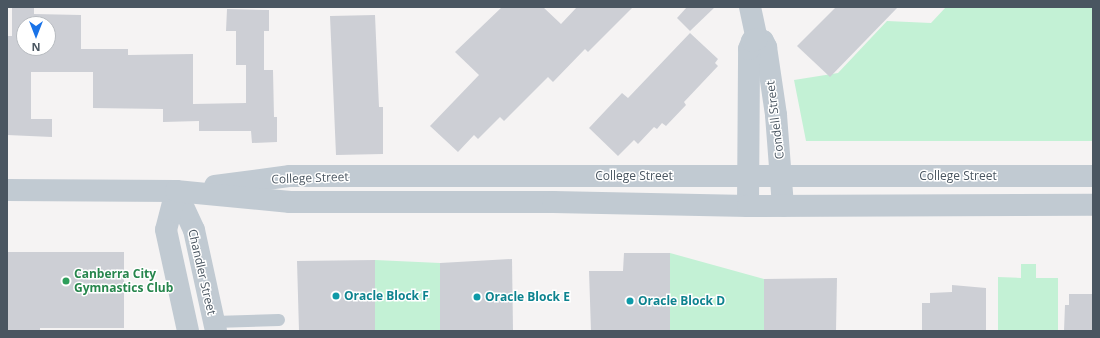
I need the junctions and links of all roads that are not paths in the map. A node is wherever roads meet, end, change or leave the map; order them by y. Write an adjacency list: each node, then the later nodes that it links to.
1 (750, 7): 2 (street, Condell Street)
2 (757, 39): 3 (street, Condell Street); 4 (street, Condell Street)
3 (748, 176): 4 (street, College Street); 7 (street, College Street); 9 (street, Condell Street)
4 (782, 176): 5 (street, College Street); 10 (street, Condell Street)
5 (1093, 176)
6 (7, 190): 7 (street, College Street)
7 (176, 191): 9 (street, College Street); 12 (street, Chandler Street); 13 (street)
8 (1093, 205): 10 (street, College Street)
9 (748, 206): 10 (street, College Street)
10 (783, 206)
11 (279, 320): 12 (lane)
12 (215, 326)
13 (188, 331)

